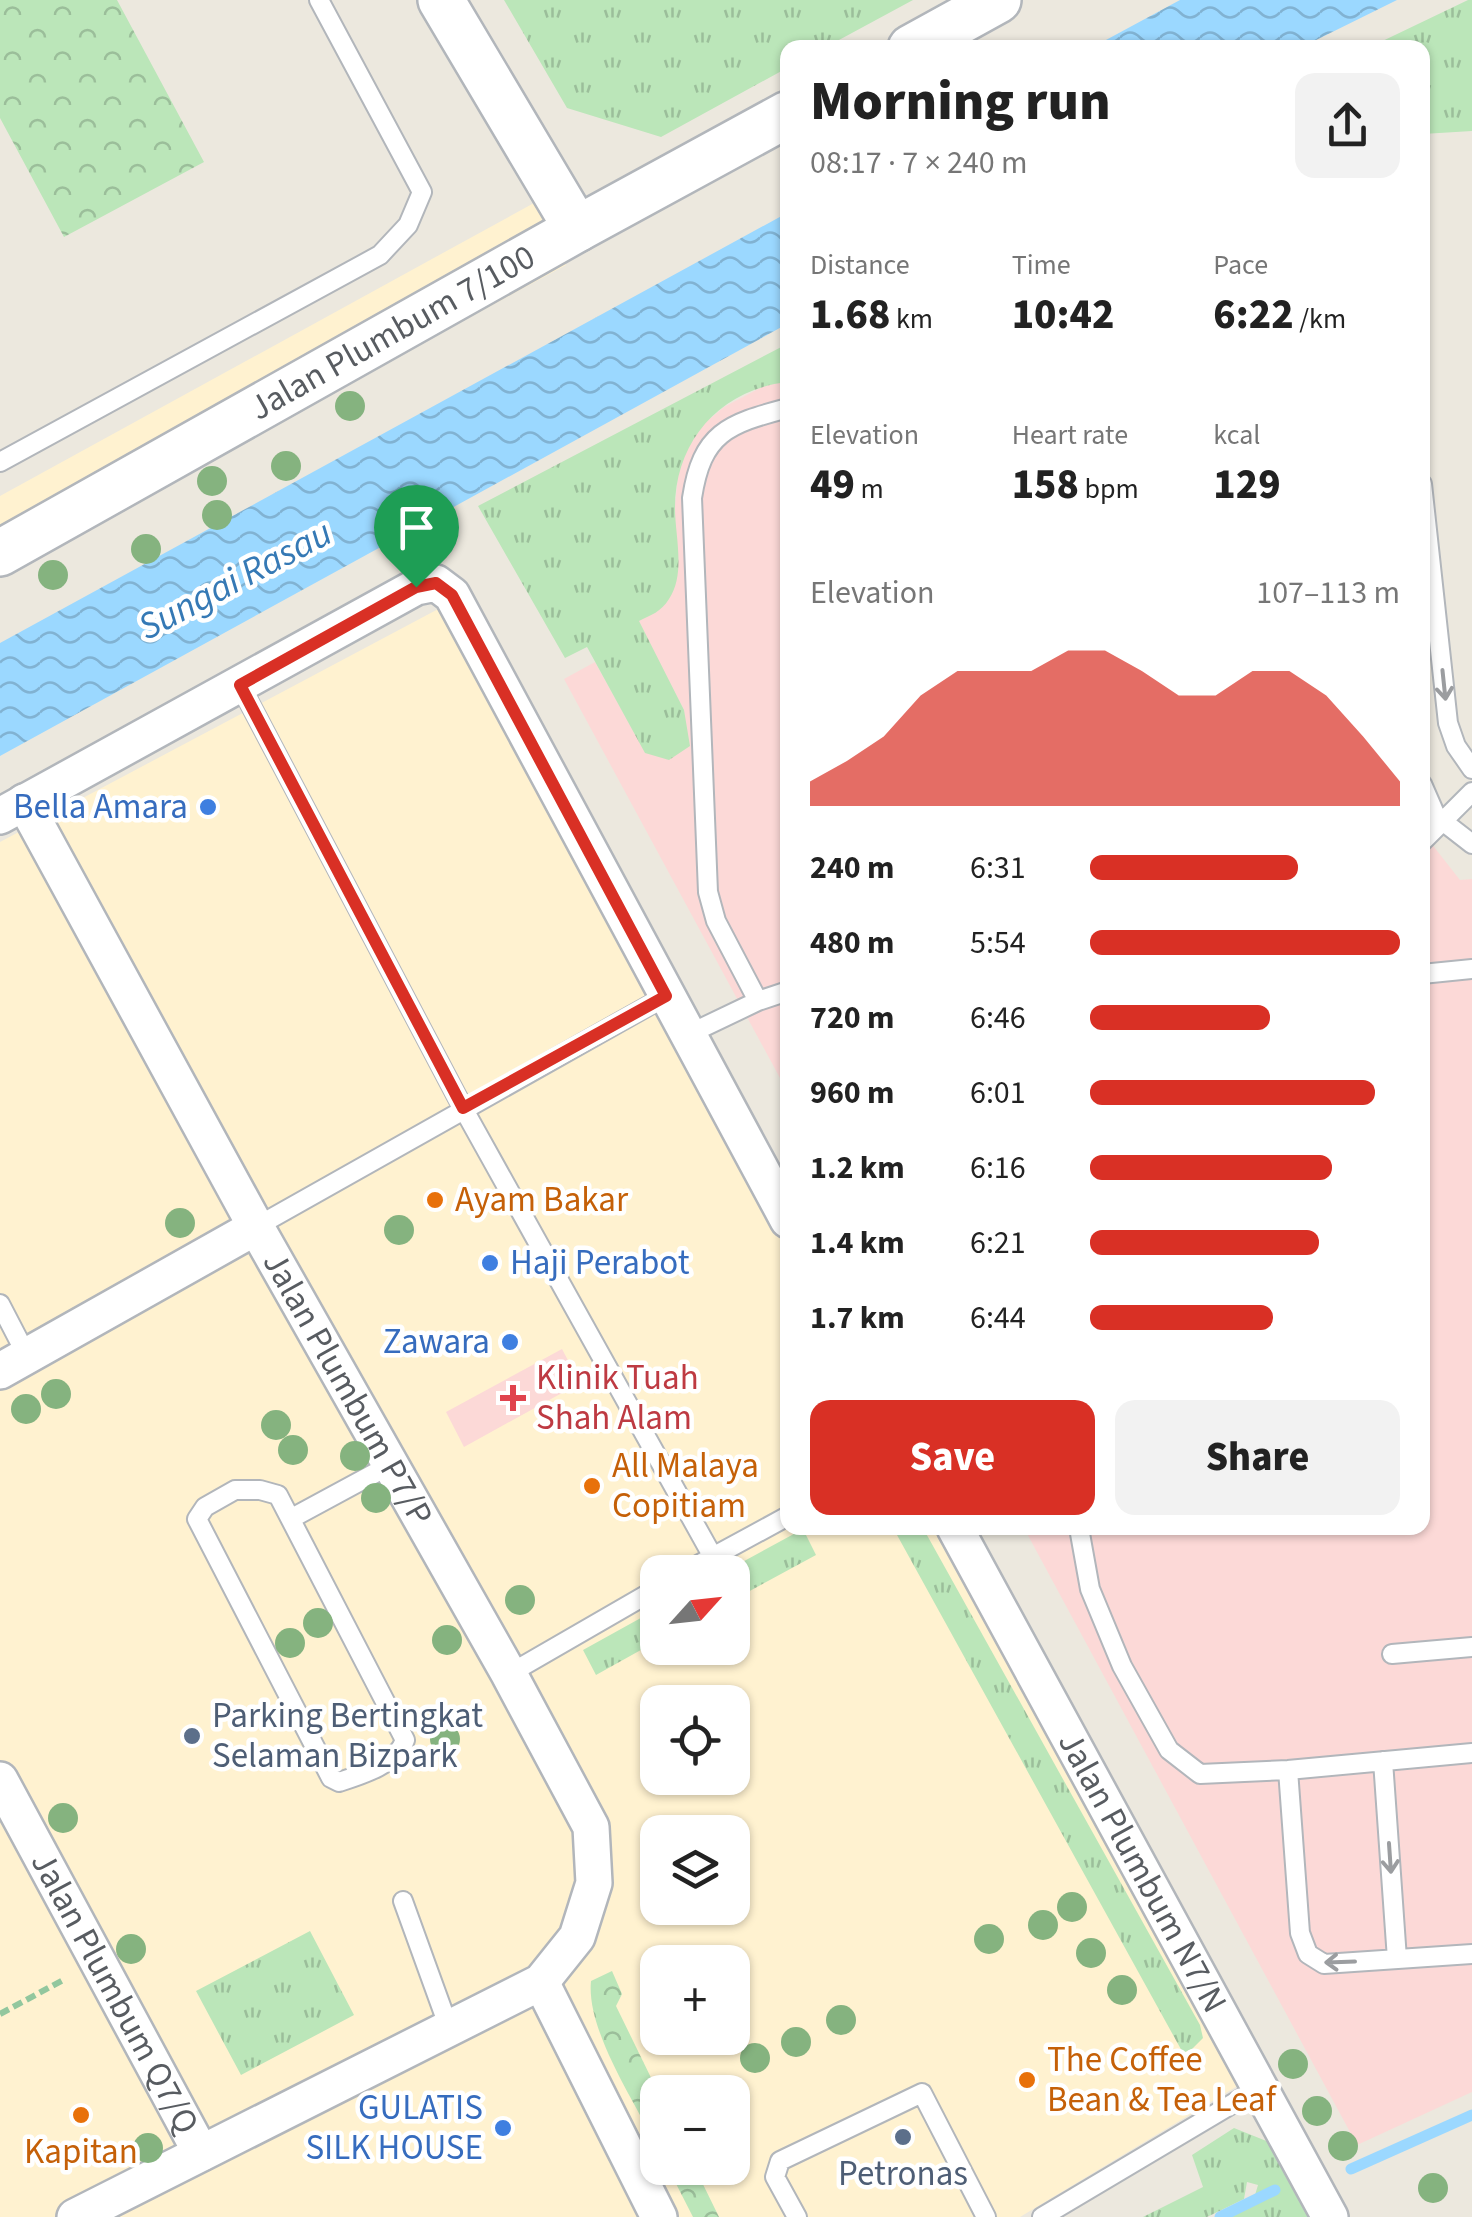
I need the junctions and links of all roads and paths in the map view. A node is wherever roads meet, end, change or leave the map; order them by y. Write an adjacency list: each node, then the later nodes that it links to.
1 (318, 0): 8 (lane)
2 (440, 0): 6 (street)
3 (998, 0): 4 (street)
4 (926, 40)
5 (780, 118): 6 (street, Jalan Plumbum 7/100)
6 (577, 229): 9 (street, Jalan Plumbum 7/100)
7 (780, 411): 23 (lane)
8 (0, 462)
9 (0, 554)
10 (1430, 558): 12 (lane, one-way to 12)
11 (240, 685): 15 (street); 22 (street); 25 (lane)
12 (1472, 770)
13 (1472, 792): 16 (lane)
14 (1430, 802): 16 (lane)
15 (12, 809): 27 (street, Jalan Plumbum P7/P)
16 (1442, 822): 17 (lane); 18 (lane)
17 (1430, 834)
18 (1472, 844)
19 (1472, 969): 20 (lane)
20 (1430, 973)
21 (780, 993): 23 (lane)
22 (666, 996): 24 (street); 25 (lane)
23 (758, 1000): 24 (lane)
24 (687, 1034): 26 (street)
25 (463, 1108): 27 (lane); 35 (lane)
26 (780, 1205)
27 (256, 1227): 29 (street); 30 (street, Jalan Plumbum P7/P)
28 (0, 1304): 29 (lane)
29 (14, 1364)
30 (390, 1465): 31 (lane); 40 (street, Jalan Plumbum P7/P)
31 (292, 1518): 31 (lane)
32 (780, 1520): 36 (lane)
33 (959, 1535): 52 (street, Jalan Plumbum N7/N)
34 (1080, 1535): 43 (lane)
35 (712, 1555)
36 (715, 1555)
37 (640, 1598): 40 (lane)
38 (1472, 1647): 39 (lane)
39 (1392, 1654)
40 (508, 1674): 49 (street, Jalan Plumbum P7/P)
41 (1472, 1753): 42 (lane)
42 (1383, 1761): 43 (lane); 47 (lane, one-way to 47)
43 (1288, 1770): 47 (lane, one-way to 43)
44 (0, 1780): 48 (street, Jalan Plumbum Q7/Q)
45 (403, 1901): 51 (lane)
46 (1472, 1954): 47 (lane)
47 (1397, 1959)
48 (98, 1962): 50 (path); 53 (street, Jalan Plumbum Q7/Q)
49 (541, 1982): 51 (street, Jalan Plumbum P7/P); 54 (street)
50 (0, 2014)
51 (449, 2028): 53 (street, Jalan Plumbum P7/P)
52 (1259, 2088): 58 (lane); 59 (street, Jalan Plumbum N7/N)
53 (201, 2154): 55 (street, Jalan Plumbum P7/P)
54 (650, 2214)
55 (75, 2217)
56 (796, 2217): 57 (lane)
57 (986, 2217)
58 (1042, 2217)
59 (1330, 2217)

